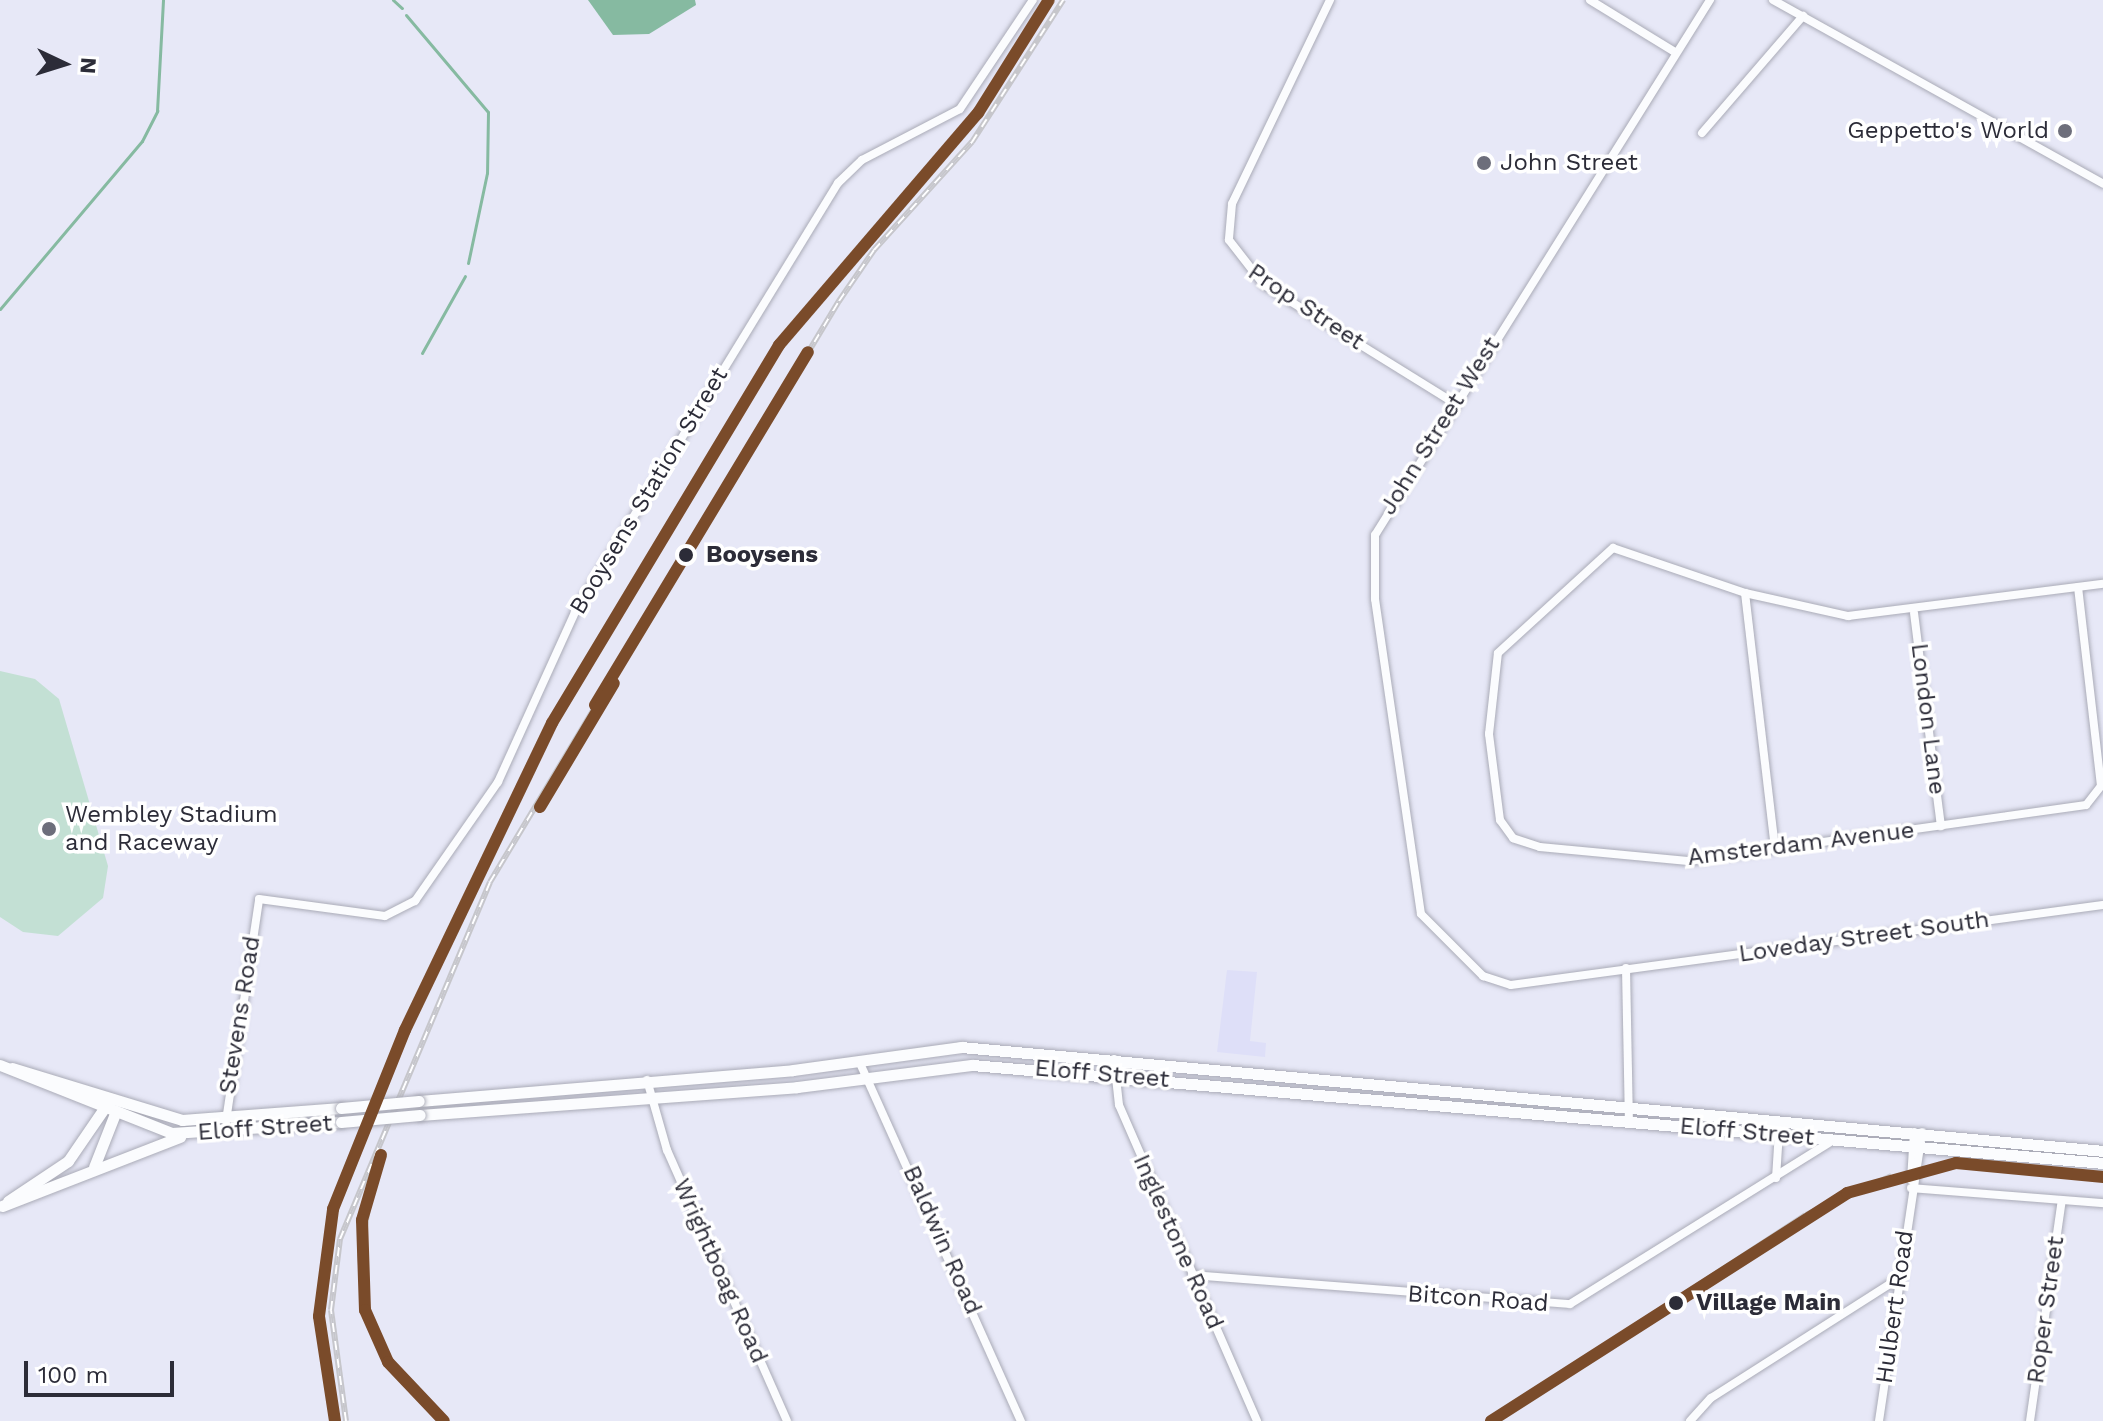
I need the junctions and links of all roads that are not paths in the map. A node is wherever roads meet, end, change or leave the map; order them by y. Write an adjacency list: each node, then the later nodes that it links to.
1 (1033, 0): 17 (street, Booysens Station Street)
2 (1330, 0): 10 (street, Prop Street)
3 (1590, 0): 7 (street)
4 (1710, 0): 7 (street, John Street West)
5 (1773, 0): 6 (street)
6 (1803, 16): 8 (street); 9 (street)
7 (1675, 52): 10 (street, John Street West)
8 (1702, 133)
9 (2103, 184)
10 (1453, 402): 19 (street, John Street West)
11 (2103, 584): 12 (street)
12 (2078, 587): 14 (street); 15 (street, Amsterdam Avenue)
13 (1745, 593): 14 (street); 16 (street); 16 (street, Amsterdam Avenue)
14 (1914, 613): 15 (street, London Lane)
15 (1941, 826): 16 (street, Amsterdam Avenue)
16 (1775, 849)
17 (259, 899): 36 (street, Stevens Road)
18 (2103, 905): 19 (street, Loveday Street South)
19 (1626, 968): 34 (street)
20 (1114, 1059): 21 (street, Eloff Street); 24 (street, Inglestone Road); 28 (street, Eloff Street)
21 (859, 1061): 23 (street, Eloff Street); 25 (street, Baldwin Road)
22 (2, 1066): 32 (street)
23 (750, 1073): 26 (street, Eloff Street); 29 (street)
24 (1113, 1074): 25 (street, Eloff Street); 28 (street, Eloff Street); 51 (street, Inglestone Road)
25 (870, 1076): 29 (street, Eloff Street); 54 (street, Baldwin Road)
26 (660, 1078): 27 (street, Eloff Street); 31 (street, Wrightboag Road)
27 (647, 1080): 30 (street, Eloff Street); 31 (street, Wrightboag Road)
28 (1268, 1083): 34 (street, Eloff Street)
29 (752, 1089): 31 (street, Eloff Street)
30 (491, 1094): 33 (street); 36 (street, Eloff Street, bridge)
31 (655, 1095): 33 (street, Eloff Street); 53 (street, Wrightboag Road)
32 (111, 1107): 36 (street, Eloff Street); 38 (street, Eloff Street); 45 (street); 50 (street)
33 (492, 1109): 36 (street, Eloff Street, bridge)
34 (1629, 1114): 35 (street, Eloff Street); 39 (street, Eloff Street)
35 (1780, 1122): 37 (street, Eloff Street); 39 (street)
36 (226, 1126): 38 (street, Eloff Street)
37 (1918, 1132): 41 (street, Hulbert Road); 43 (street, Eloff Street)
38 (188, 1135): 45 (street)
39 (1779, 1135): 40 (street, Eloff Street); 46 (street)
40 (1835, 1139): 41 (street, Eloff Street); 46 (street, Bitcon Road)
41 (1917, 1147): 43 (street, Eloff Street); 47 (street, Hulbert Road)
42 (2103, 1151): 43 (street, Eloff Street)
43 (2056, 1153): 44 (street, Eloff Street)
44 (2103, 1163)
45 (94, 1167): 50 (street)
46 (1776, 1178): 51 (street, Bitcon Road)
47 (1912, 1189): 48 (street); 52 (street, Hulbert Road)
48 (2062, 1200): 49 (street); 58 (street, Roper Street)
49 (2103, 1203)
50 (1, 1207)
51 (1192, 1275): 55 (street, Inglestone Road)
52 (1898, 1279): 56 (street); 57 (street, Hulbert Road)
53 (787, 1421)
54 (1021, 1421)
55 (1257, 1421)
56 (1690, 1421)
57 (1879, 1421)
58 (2030, 1421)

